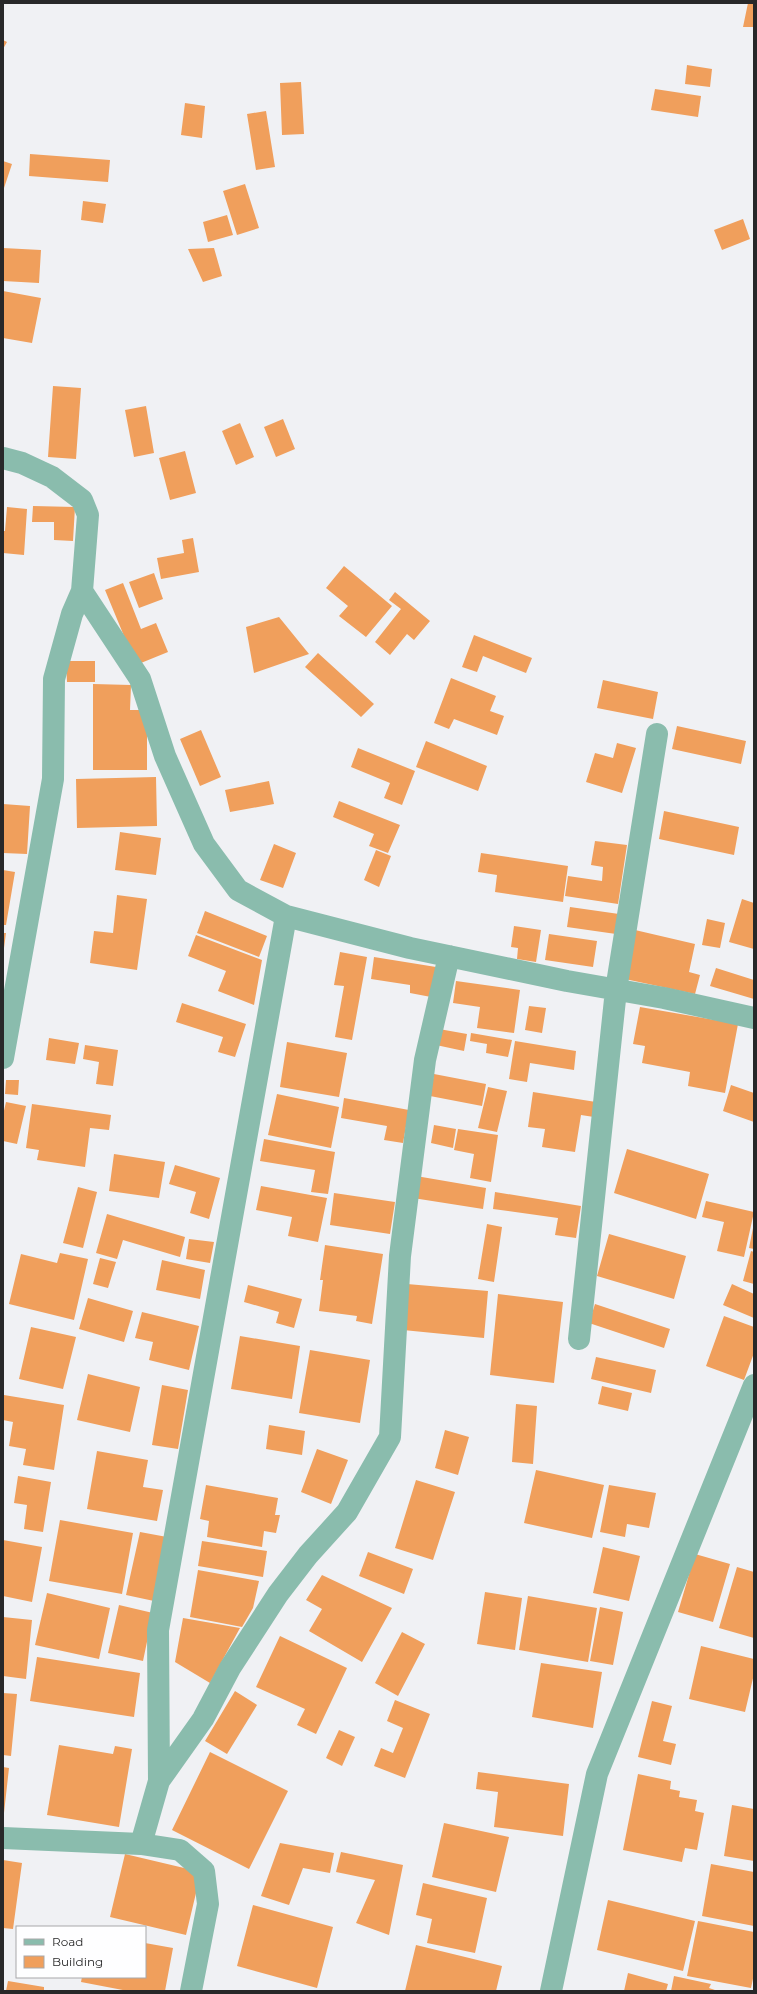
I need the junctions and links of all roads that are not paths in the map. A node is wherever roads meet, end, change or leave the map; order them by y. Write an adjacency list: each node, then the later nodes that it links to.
1 (3, 458): 2 (street)
2 (82, 591): 4 (street); 8 (street)
3 (656, 734): 6 (street)
4 (286, 916): 5 (street); 11 (street)
5 (449, 956): 6 (street); 11 (street)
6 (616, 990): 7 (street); 9 (street)
7 (754, 1018)
8 (3, 1058)
9 (579, 1339)
10 (754, 1385): 15 (street)
11 (159, 1780): 13 (street)
12 (3, 1838): 13 (street)
13 (141, 1844): 14 (street)
14 (190, 1991)
15 (551, 1991)

